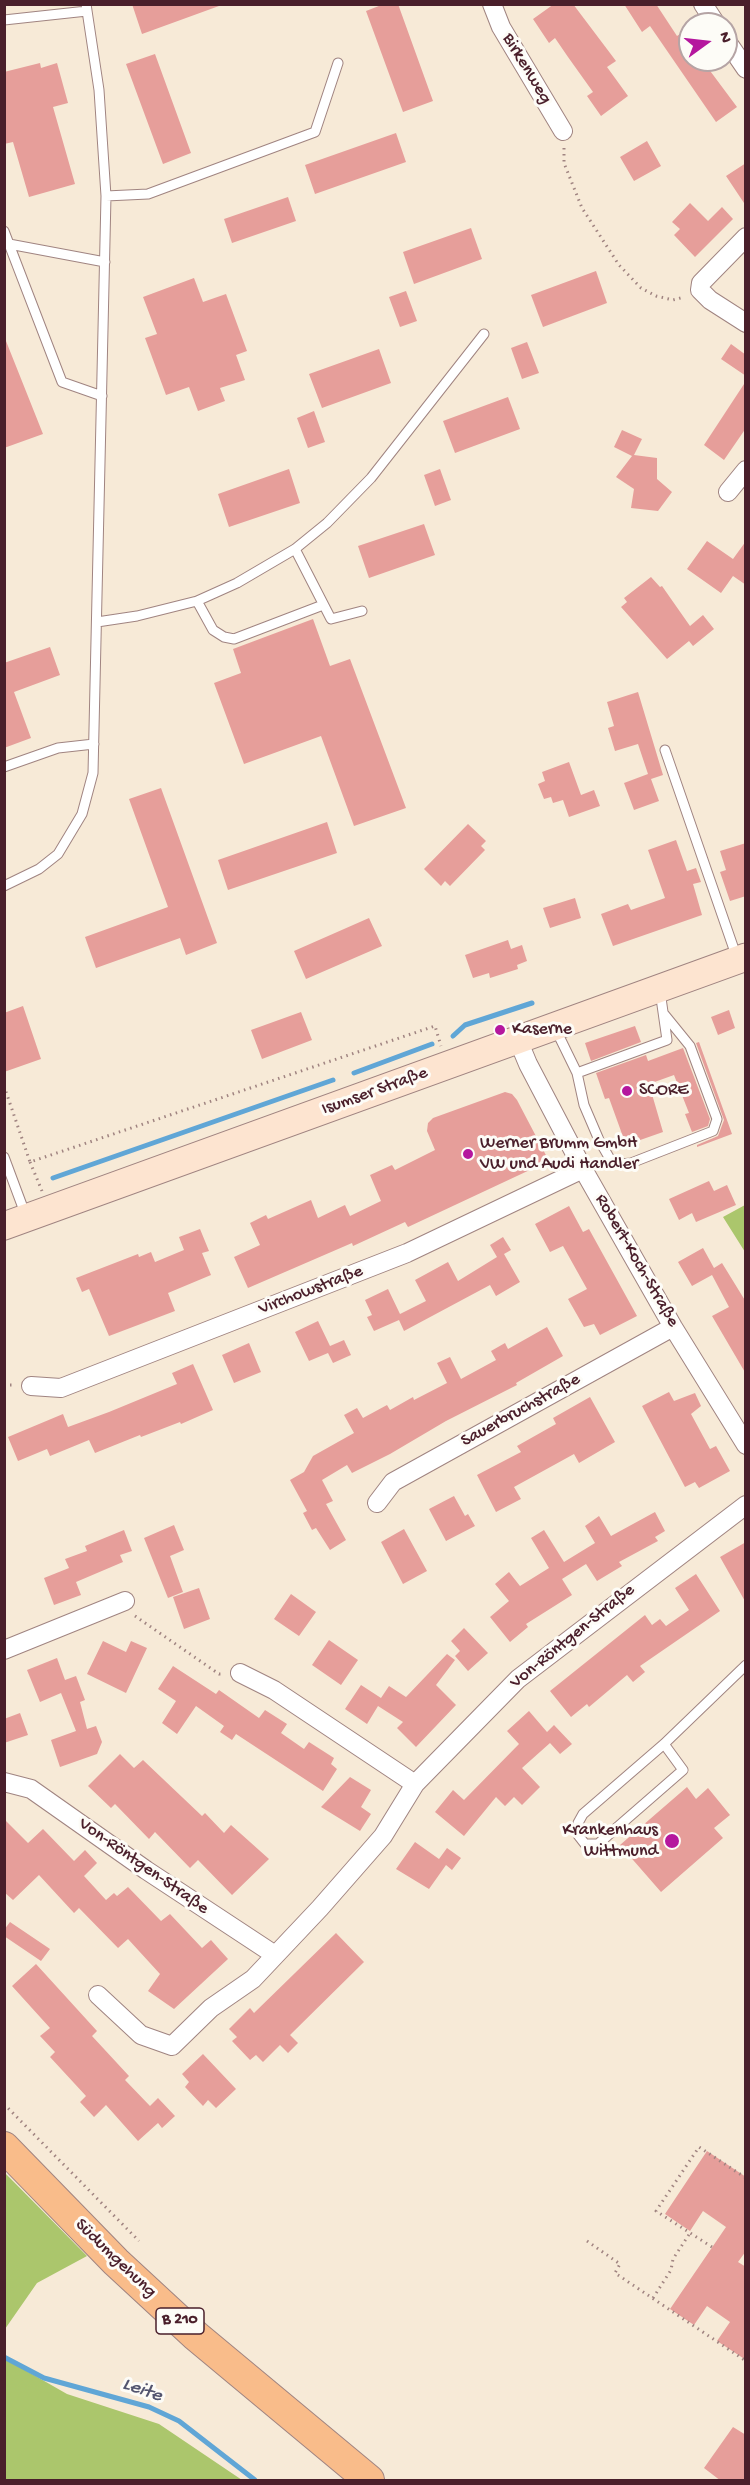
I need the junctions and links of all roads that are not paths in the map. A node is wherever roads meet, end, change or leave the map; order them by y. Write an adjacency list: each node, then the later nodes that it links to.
1 (492, 4): 5 (street, Birkenweg)
2 (87, 8): 3 (lane); 6 (lane)
3 (4, 20)
4 (338, 63): 6 (lane)
5 (563, 131)
6 (105, 196): 10 (lane)
7 (4, 231): 9 (lane)
8 (746, 237): 11 (street)
9 (9, 244): 10 (lane); 13 (lane)
10 (105, 262): 13 (lane)
11 (746, 323)
12 (484, 334): 16 (lane)
13 (102, 396): 20 (lane)
14 (746, 470): 15 (street)
15 (728, 492)
16 (295, 549): 17 (lane); 18 (lane)
17 (197, 601): 18 (lane); 20 (lane)
18 (323, 605): 19 (lane)
19 (362, 611)
20 (97, 622): 21 (lane)
21 (94, 744): 23 (lane); 24 (lane)
22 (665, 750): 25 (lane)
23 (4, 767)
24 (4, 886)
25 (742, 958): 26 (street, Isumser Straße)
26 (662, 1001): 27 (street, Isumser Straße); 29 (lane); 29 (lane)
27 (554, 1027): 28 (street, Isumser Straße); 29 (lane)
28 (518, 1040): 31 (street, Robert-Koch-Straße); 32 (street, Isumser Straße)
29 (577, 1073)
30 (4, 1156): 32 (lane)
31 (583, 1169): 33 (street, Robert-Koch-Straße); 34 (street, Virchowstraße)
32 (16, 1222)
33 (673, 1327): 35 (street, Robert-Koch-Straße); 36 (street, Sauerbruchstraße)
34 (31, 1386)
35 (746, 1445)
36 (376, 1503)
37 (746, 1505): 44 (street, Von-Röntgen-Straße)
38 (125, 1601): 39 (street)
39 (4, 1650)
40 (746, 1665): 42 (lane)
41 (240, 1672): 44 (street)
42 (664, 1744): 42 (lane)
43 (6, 1784): 45 (street, Von-Röntgen-Straße)
44 (415, 1785): 45 (street, Von-Röntgen-Straße)
45 (275, 1955): 46 (street, Von-Röntgen-Straße)
46 (98, 1995)
47 (4, 2147): 48 (main road, Südumgehung / B 210)
48 (369, 2481)

